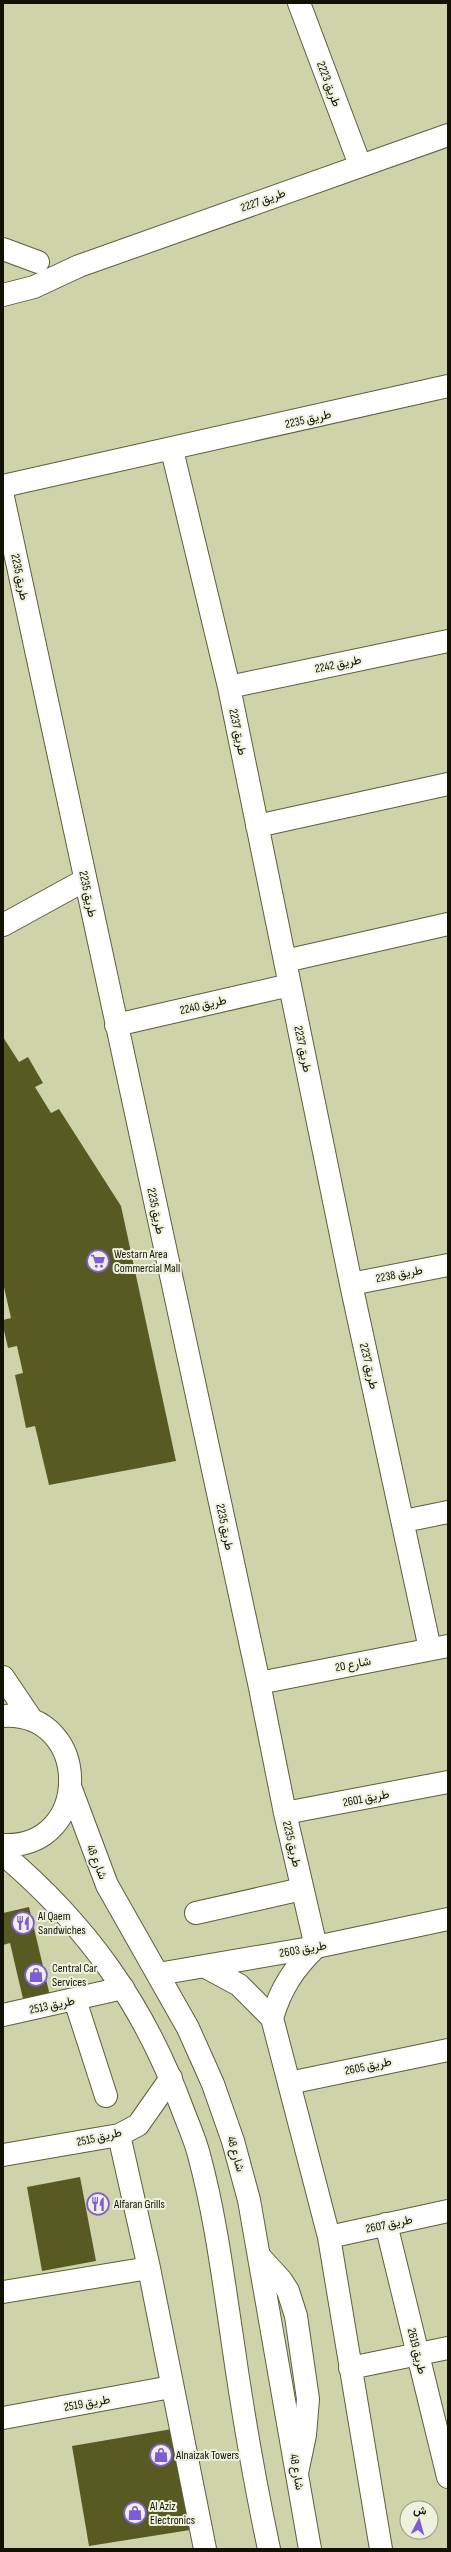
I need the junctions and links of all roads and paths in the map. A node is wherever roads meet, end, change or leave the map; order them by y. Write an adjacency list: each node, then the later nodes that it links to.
1 (299, 3): 3 (street, طريق 2223)
2 (448, 135): 3 (street, طريق 2227)
3 (360, 165): 7 (street, طريق 2227)
4 (3, 249): 6 (street)
5 (3, 258): 6 (street, طريق 2227)
6 (38, 262): 7 (street, طريق 2227)
7 (79, 266): 8 (street, طريق 2227)
8 (3, 295)
9 (448, 386): 10 (street, طريق 2235)
10 (172, 450): 11 (street, طريق 2235); 14 (street, طريق 2237)
11 (3, 486)
12 (3, 498): 17 (street, طريق 2235)
13 (448, 641): 14 (street, طريق 2242)
14 (229, 687): 16 (street, طريق 2237)
15 (448, 784): 16 (street)
16 (257, 826): 20 (street, طريق 2237)
17 (84, 880): 19 (street); 22 (street, طريق 2235)
18 (448, 924): 20 (street)
19 (3, 926)
20 (285, 961): 21 (street, طريق 2237)
21 (290, 985): 22 (street, طريق 2240); 24 (street, طريق 2237)
22 (116, 1025): 29 (street, طريق 2235)
23 (448, 1265): 24 (street, طريق 2238)
24 (351, 1284): 26 (street, طريق 2237)
25 (448, 1512): 26 (street)
26 (404, 1521): 27 (street, طريق 2237)
27 (439, 1647): 29 (street, شارع 20)
28 (3, 1677): 31 (street)
29 (259, 1683): 34 (street, طريق 2235)
30 (3, 1716): 31 (street)
31 (32, 1720): 33 (street)
32 (448, 1782): 34 (street, طريق 2601)
33 (71, 1789): 35 (street); 42 (street, شارع 48)
34 (285, 1813): 37 (street, طريق 2235)
35 (3, 1845)
36 (3, 1854): 43 (street)
37 (302, 1890): 38 (street); 40 (street, طريق 2235)
38 (196, 1913)
39 (448, 1919): 40 (street, طريق 2603)
40 (316, 1947): 41 (street, طريق 2603); 46 (street)
41 (204, 1966): 42 (street, طريق 2603); 46 (street)
42 (158, 1974): 66 (street, شارع 48)
43 (123, 1988): 44 (street, طريق 2513); 48 (street)
44 (75, 2000): 45 (street, طريق 2513); 50 (street)
45 (3, 2015)
46 (272, 2018): 49 (street)
47 (448, 2050): 49 (street, طريق 2605)
48 (171, 2078): 51 (street, طريق 2515); 65 (street)
49 (289, 2083): 55 (street)
50 (106, 2096)
51 (119, 2135): 52 (street, طريق 2515); 56 (street)
52 (3, 2155)
53 (448, 2211): 54 (street, طريق 2607)
54 (386, 2224): 55 (street, طريق 2607); 59 (street, طريق 2619)
55 (329, 2237): 60 (street)
56 (148, 2268): 57 (street); 61 (street)
57 (3, 2292)
58 (448, 2348): 59 (street)
59 (418, 2354): 60 (street); 63 (street, طريق 2619)
60 (350, 2368): 67 (street)
61 (172, 2387): 62 (street, طريق 2519); 64 (street)
62 (3, 2418)
63 (448, 2473)
64 (200, 2548)
65 (270, 2549)
66 (310, 2549)
67 (381, 2549)

